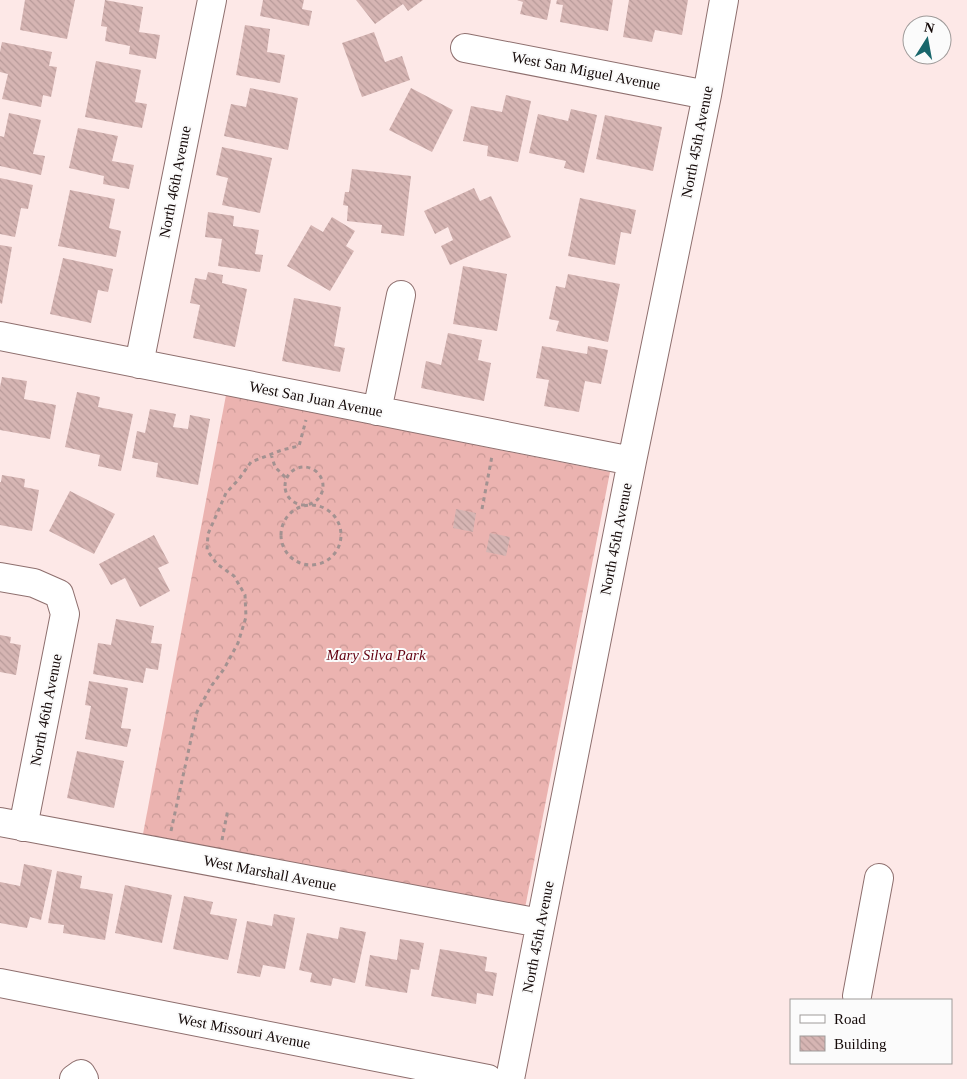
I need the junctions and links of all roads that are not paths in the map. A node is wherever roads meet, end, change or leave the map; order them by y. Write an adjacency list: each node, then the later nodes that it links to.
1 (212, 0): 7 (street, North 46th Avenue)
2 (724, 0): 4 (street, North 45th Avenue)
3 (465, 48): 4 (street, West San Miguel Avenue)
4 (707, 95): 9 (street, North 45th Avenue)
5 (401, 295): 8 (street)
6 (0, 336): 7 (street, West San Juan Avenue)
7 (139, 364): 8 (street, West San Juan Avenue)
8 (378, 411): 9 (street, West San Juan Avenue)
9 (632, 461): 13 (street, North 45th Avenue)
10 (0, 577): 11 (street, North 46th Avenue)
11 (12, 825): 13 (street, West Marshall Avenue)
12 (879, 878): 15 (street)
13 (540, 923): 19 (street, North 45th Avenue)
14 (0, 983): 18 (street, West Missouri Avenue)
15 (856, 996)
16 (74, 1079): 17 (street)
17 (84, 1079)
18 (488, 1079)
19 (510, 1079)

